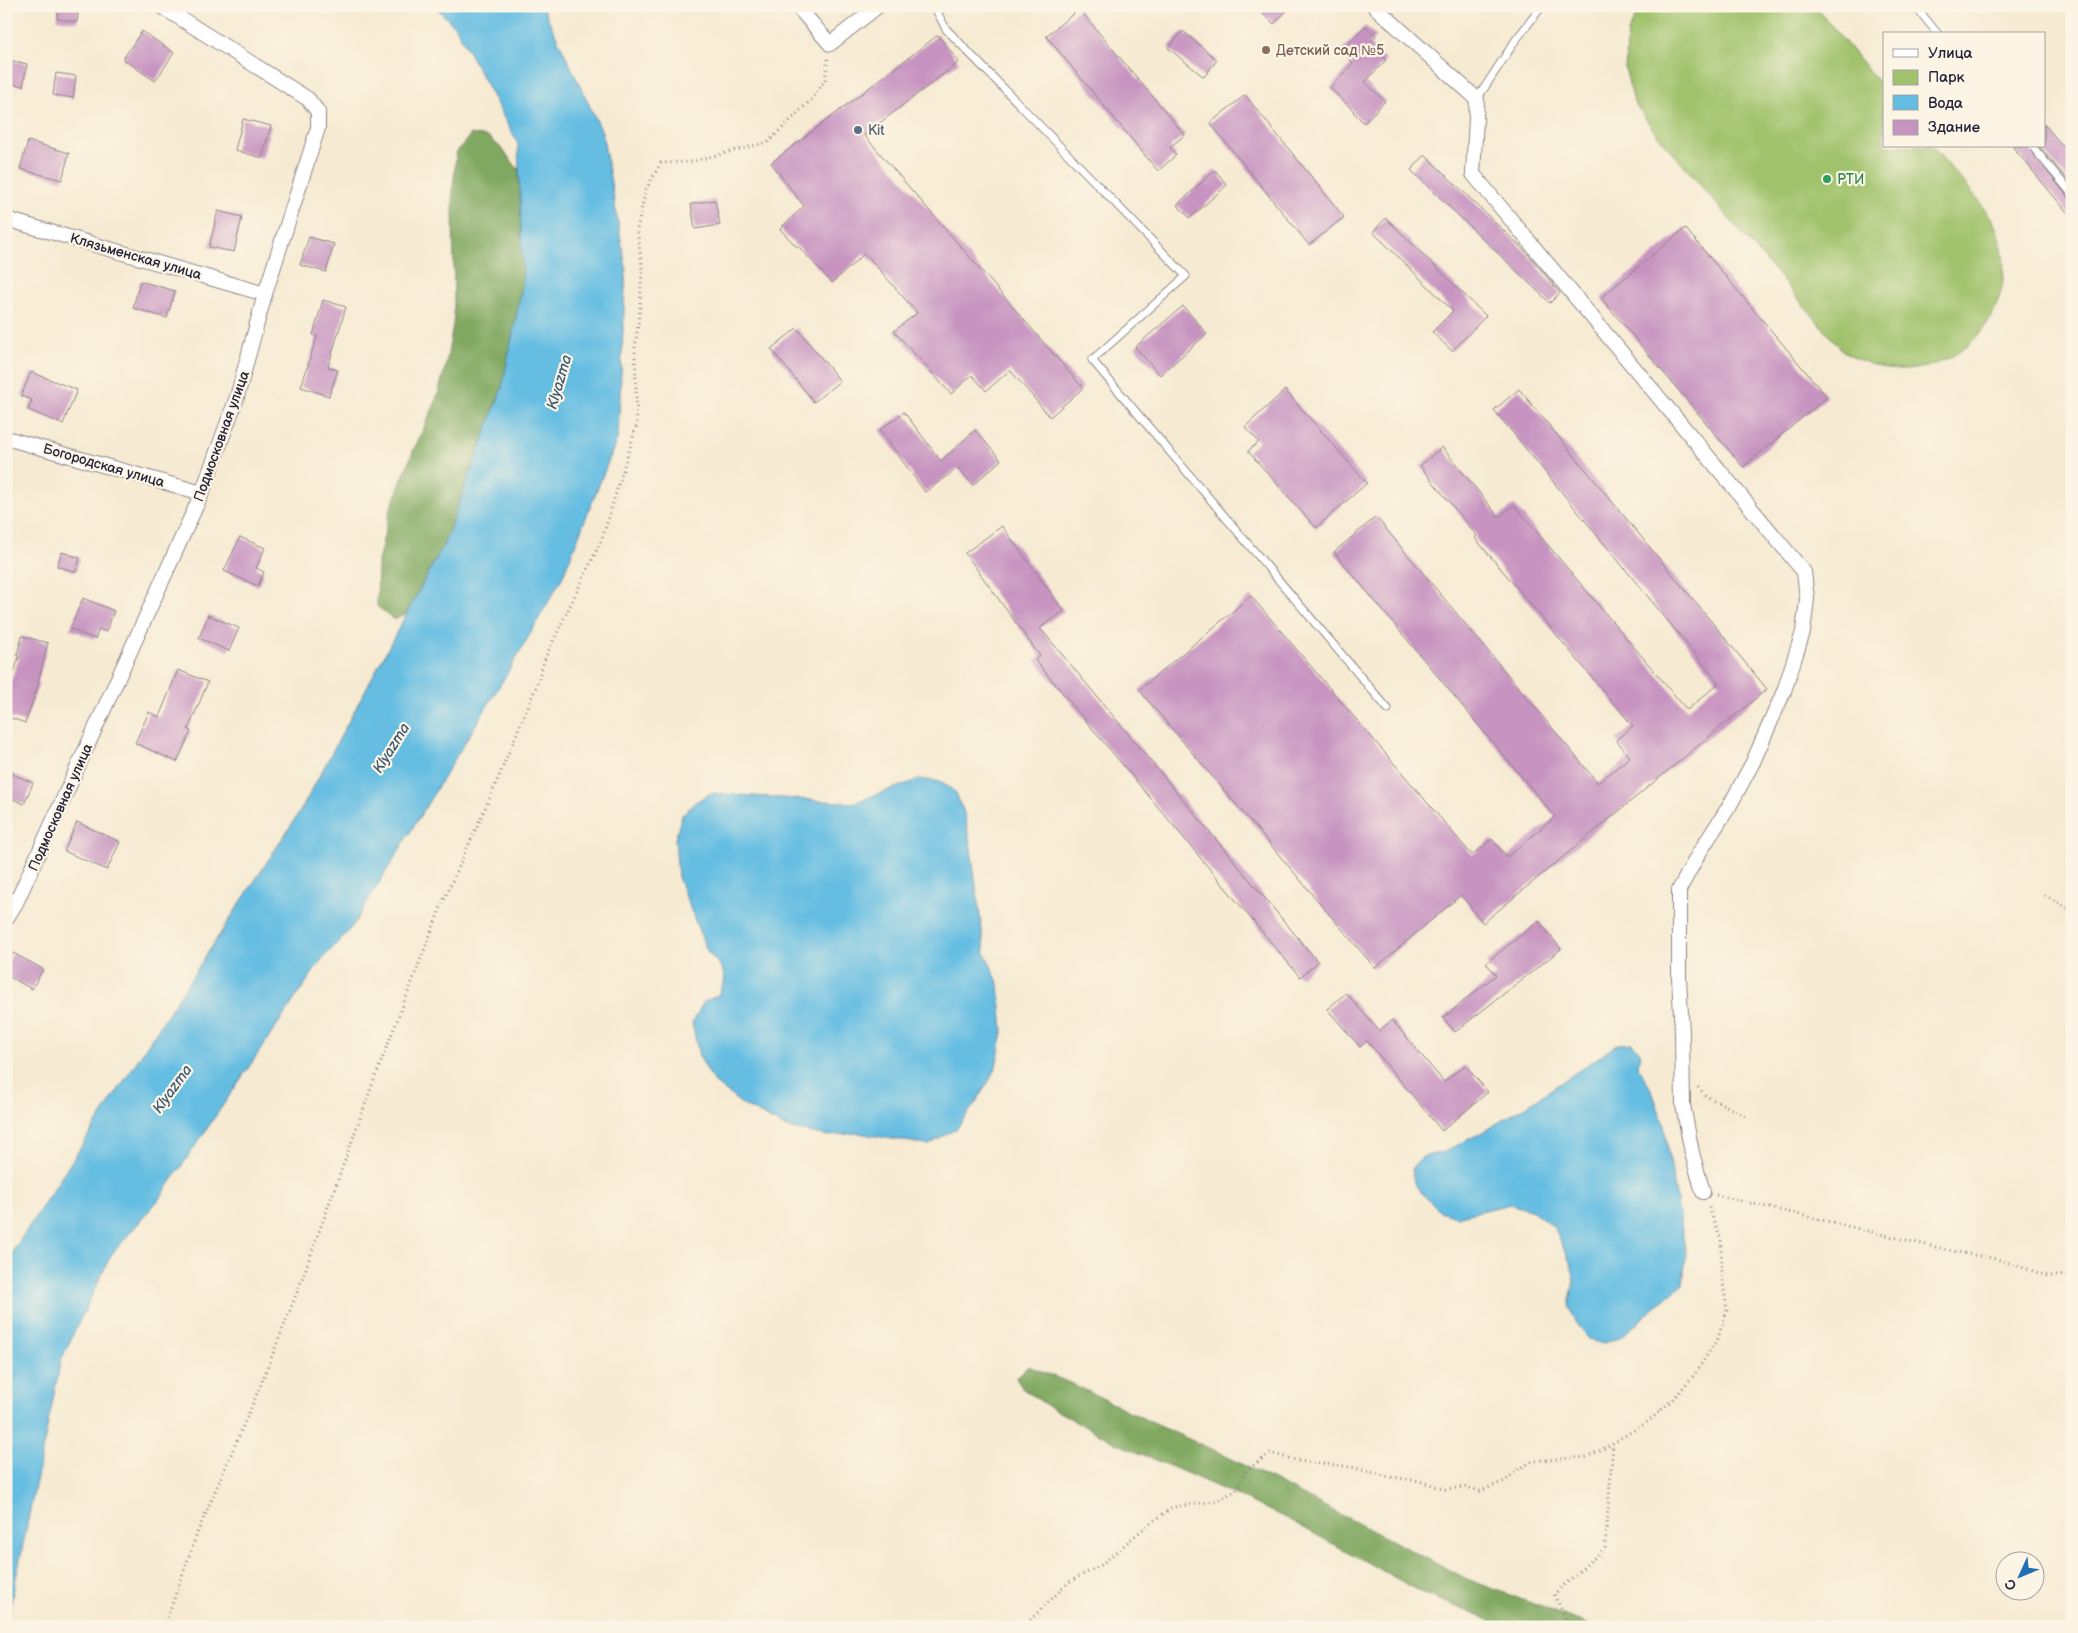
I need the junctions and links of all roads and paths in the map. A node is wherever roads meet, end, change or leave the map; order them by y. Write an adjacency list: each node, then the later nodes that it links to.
1 (161, 6): 14 (street, Подмосковная улица)
2 (798, 6): 9 (street)
3 (878, 6): 9 (street)
4 (934, 6): 17 (lane)
5 (1374, 6): 10 (street)
6 (1542, 6): 10 (lane)
7 (1916, 6): 8 (lane)
8 (1936, 32)
9 (830, 44): 27 (path)
10 (1477, 98): 22 (street)
11 (2034, 148): 12 (lane)
12 (2072, 194)
13 (6, 218): 14 (street, Клязьменская улица)
14 (265, 294): 16 (street, Подмосковная улица)
15 (6, 438): 16 (street, Богородская улица)
16 (202, 493): 19 (street, Подмосковная улица)
17 (1388, 710)
18 (2045, 895): 20 (path)
19 (11, 900): 21 (street, Подмосковная улица)
20 (2072, 910)
21 (6, 919)
22 (1682, 1070): 23 (path); 24 (street)
23 (1746, 1116)
24 (1704, 1192): 25 (path); 26 (path)
25 (2072, 1275)
26 (1613, 1444): 28 (path); 29 (path)
27 (164, 1627)
28 (1023, 1627)
29 (1570, 1627)

